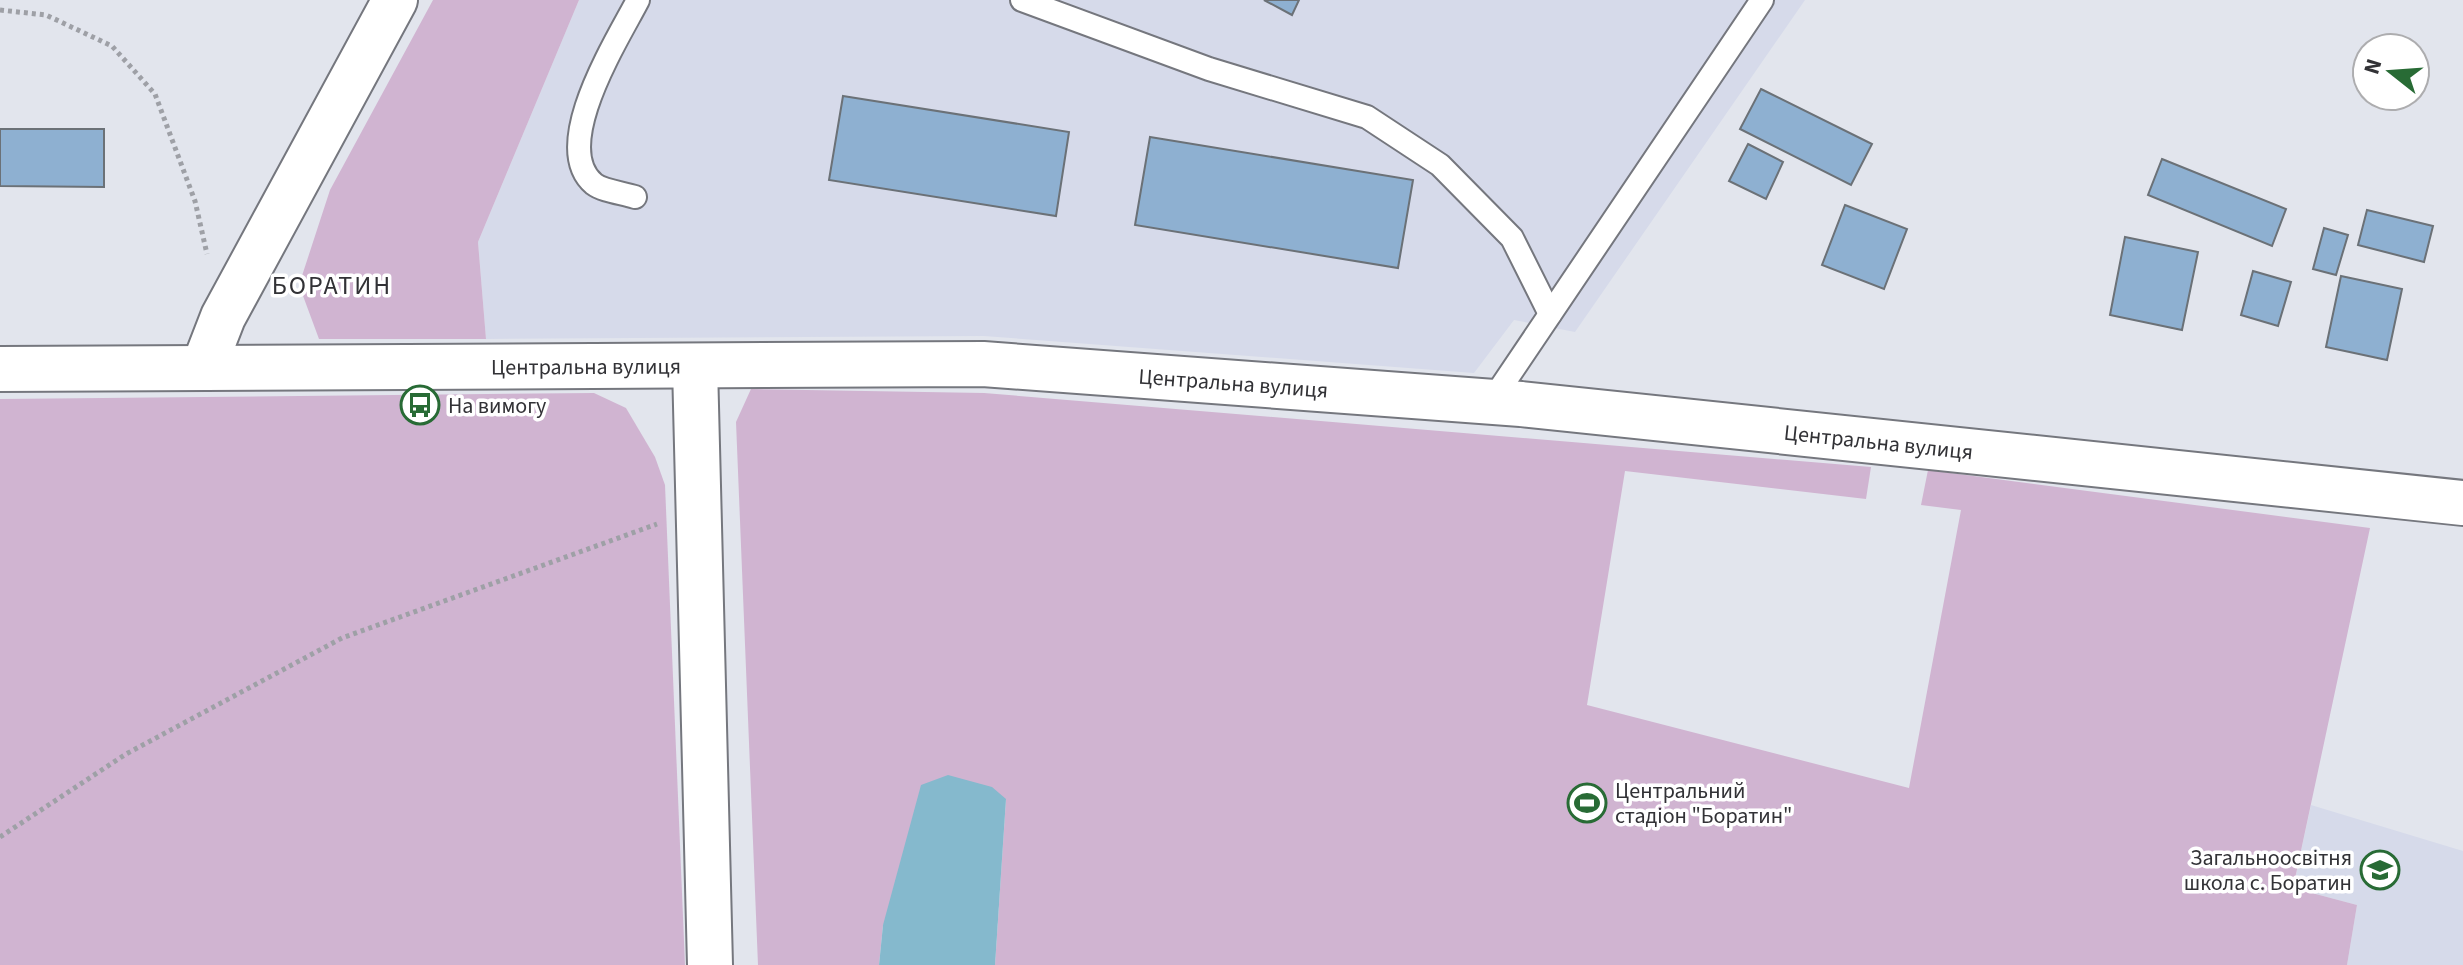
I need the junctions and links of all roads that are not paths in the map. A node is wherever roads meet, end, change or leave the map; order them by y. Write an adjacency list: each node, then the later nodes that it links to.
1 (395, 0): 7 (street)
2 (638, 0): 5 (lane)
3 (1022, 0): 6 (lane)
4 (1762, 0): 6 (lane)
5 (635, 197)
6 (1550, 314): 10 (lane)
7 (204, 366): 8 (street, Центральна вулиця); 9 (street, Центральна вулиця)
8 (695, 366): 10 (street, Центральна вулиця); 12 (street)
9 (0, 369)
10 (1491, 402): 11 (street, Центральна вулиця)
11 (2463, 503)
12 (710, 965)

